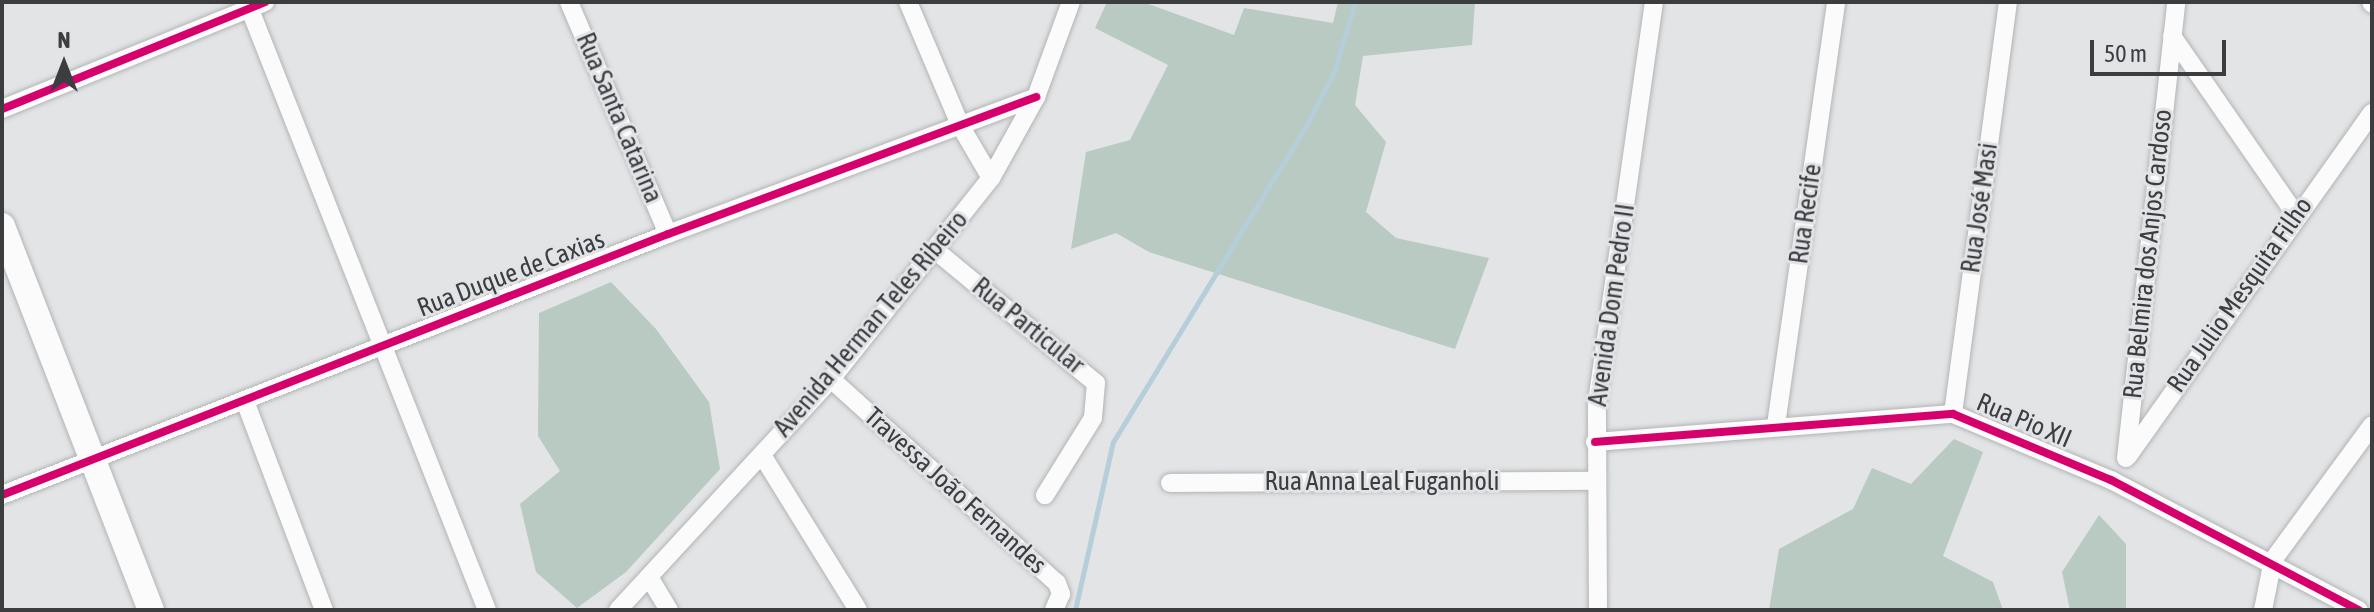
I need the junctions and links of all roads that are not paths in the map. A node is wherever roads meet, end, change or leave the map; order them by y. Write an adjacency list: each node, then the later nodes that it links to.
1 (569, 2): 17 (street, Rua Santa Catarina)
2 (908, 2): 13 (street)
3 (1071, 2): 10 (street, Avenida Herman Teles Ribeiro)
4 (1654, 2): 25 (street, Avenida Dom Pedro II)
5 (1836, 2): 23 (street, Rua Recife)
6 (2008, 2): 22 (street, Rua José Masi)
7 (2176, 2): 9 (street, Rua Belmira dos Anjos Cardoso)
8 (254, 4): 11 (street); 19 (street)
9 (2172, 36): 15 (street); 27 (street, Rua Belmira dos Anjos Cardoso)
10 (1036, 97): 13 (street, Rua Duque de Caxias); 14 (street, Avenida Herman Teles Ribeiro)
11 (2, 109)
12 (2372, 113): 15 (street, Rua Julio Mesquita Filho)
13 (961, 127): 14 (street); 17 (street, Rua Duque de Caxias)
14 (991, 178): 18 (street, Avenida Herman Teles Ribeiro)
15 (2296, 215): 27 (street, Rua Julio Mesquita Filho)
16 (2, 226): 28 (street)
17 (668, 234): 19 (street, Rua Duque de Caxias)
18 (935, 250): 20 (street, Avenida Herman Teles Ribeiro); 33 (street, Rua Particular)
19 (386, 344): 21 (street, Rua Duque de Caxias); 38 (street)
20 (831, 379): 26 (street, Avenida Herman Teles Ribeiro); 42 (street, Travessa João Fernandes)
21 (245, 401): 28 (street, Rua Duque de Caxias); 37 (street)
22 (1953, 414): 23 (street, Rua Pio XII); 29 (street, Rua Pio XII)
23 (1776, 425): 25 (street, Rua Pio XII)
24 (2372, 425): 34 (street)
25 (1595, 442): 30 (street, Avenida Dom Pedro II)
26 (762, 455): 35 (street, Avenida Herman Teles Ribeiro); 41 (street)
27 (2126, 458): 29 (street, Rua Julio Mesquita Filho)
28 (93, 459): 32 (street, Rua Duque de Caxias); 36 (street)
29 (2111, 480): 34 (street, Rua Pio XII)
30 (1594, 481): 31 (street, Rua Anna Leal Fuganholi); 43 (street, Avenida Dom Pedro II)
31 (1170, 483)
32 (2, 495)
33 (1045, 495)
34 (2273, 560): 44 (street); 45 (street, Rua Pio XII)
35 (649, 577): 39 (street, Avenida Herman Teles Ribeiro); 40 (street)
36 (151, 610)
37 (324, 610)
38 (487, 610)
39 (618, 610)
40 (669, 610)
41 (858, 610)
42 (1054, 610)
43 (1598, 610)
44 (2263, 610)
45 (2359, 610)

